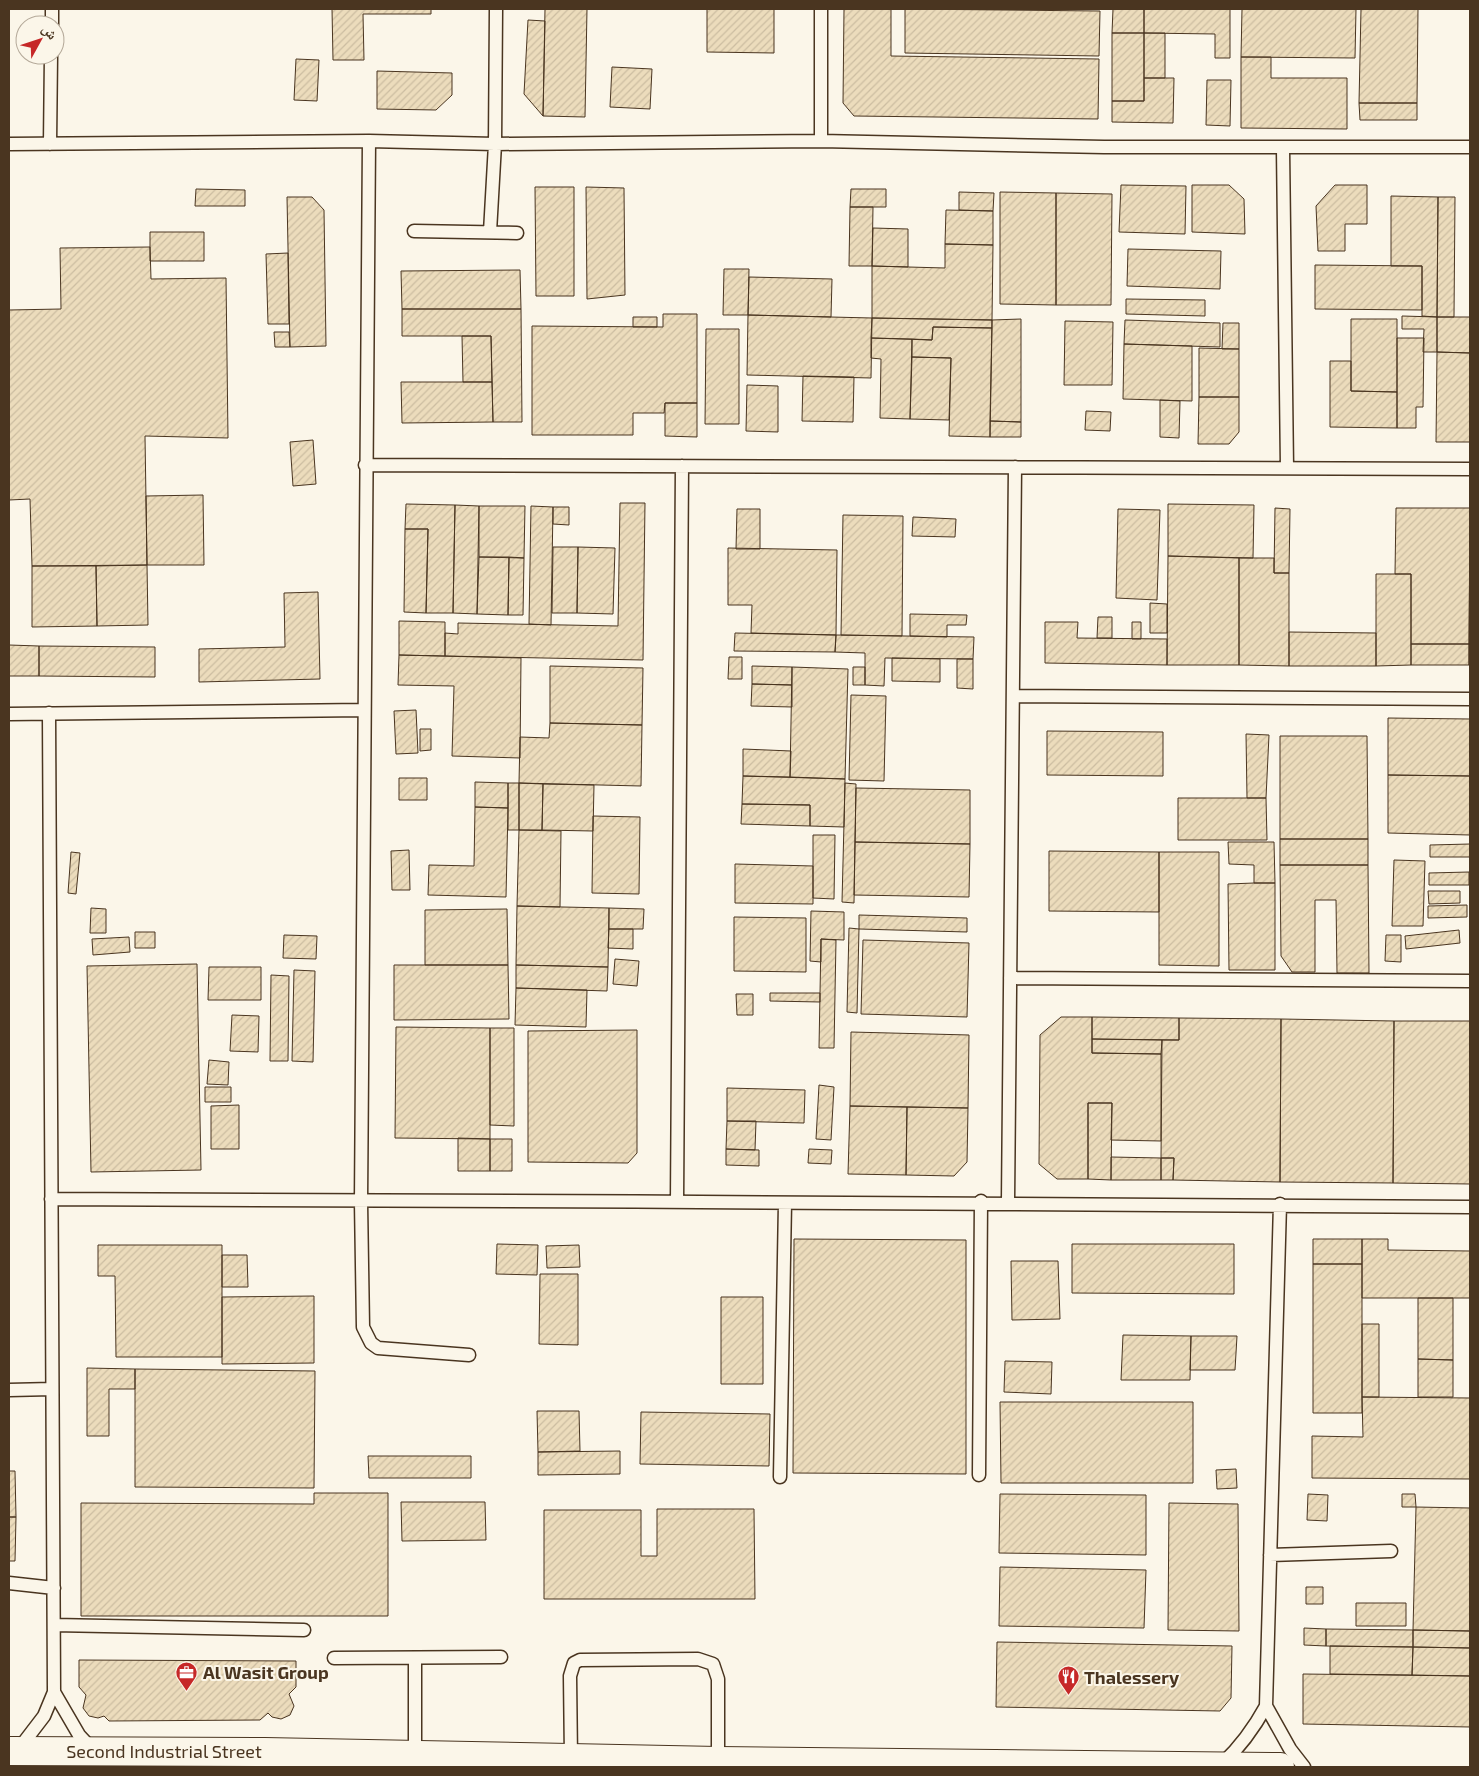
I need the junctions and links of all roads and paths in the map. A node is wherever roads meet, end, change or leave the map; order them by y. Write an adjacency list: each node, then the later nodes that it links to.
1 (496, 9): 8 (lane)
2 (821, 9): 5 (lane)
3 (51, 65): 7 (lane)
4 (368, 141): 7 (lane); 8 (lane); 14 (lane)
5 (822, 141): 8 (lane); 10 (lane)
6 (9, 144): 7 (lane)
7 (50, 144)
8 (495, 144): 12 (lane)
9 (1470, 147): 10 (lane)
10 (1283, 149): 17 (lane)
11 (414, 231): 12 (lane)
12 (490, 232): 13 (lane)
13 (517, 233)
14 (365, 466): 15 (lane); 21 (lane)
15 (682, 466): 16 (lane); 29 (lane)
16 (1015, 467): 17 (lane); 19 (lane)
17 (1287, 468): 18 (lane)
18 (1470, 469)
19 (1013, 696): 20 (lane); 24 (lane)
20 (1470, 699)
21 (364, 710): 23 (lane); 28 (lane)
22 (9, 714): 23 (lane)
23 (48, 714): 26 (lane)
24 (1010, 978): 25 (lane); 27 (lane)
25 (1470, 981)
26 (51, 1199): 28 (lane); 35 (lane)
27 (1008, 1201): 30 (lane); 32 (lane)
28 (361, 1202): 29 (lane); 34 (lane)
29 (678, 1202): 31 (lane)
30 (981, 1202): 31 (lane); 37 (lane)
31 (785, 1203): 38 (lane)
32 (1280, 1204): 33 (lane); 40 (lane)
33 (1470, 1207)
34 (469, 1355)
35 (52, 1389): 36 (lane); 42 (lane)
36 (9, 1390)
37 (979, 1475)
38 (780, 1477)
39 (1391, 1551): 40 (lane)
40 (1270, 1555): 49 (lane)
41 (9, 1583): 42 (lane)
42 (54, 1588): 43 (lane)
43 (54, 1625): 44 (lane); 48 (lane)
44 (304, 1630)
45 (501, 1657): 47 (lane)
46 (334, 1658): 47 (lane)
47 (416, 1658): 52 (lane)
48 (54, 1692): 50 (lane); 51 (lane)
49 (1266, 1706): 55 (lane); 57 (lane)
50 (93, 1750): 51 (main road, Second Industrial Street); 52 (main road, Second Industrial Street)
51 (13, 1751)
52 (415, 1756): 53 (main road, Second Industrial Street)
53 (571, 1759): 54 (main road, Second Industrial Street); 54 (lane)
54 (718, 1761): 55 (main road, Second Industrial Street)
55 (1221, 1765): 56 (main road, Second Industrial Street)
56 (1280, 1767)
57 (1304, 1767)

